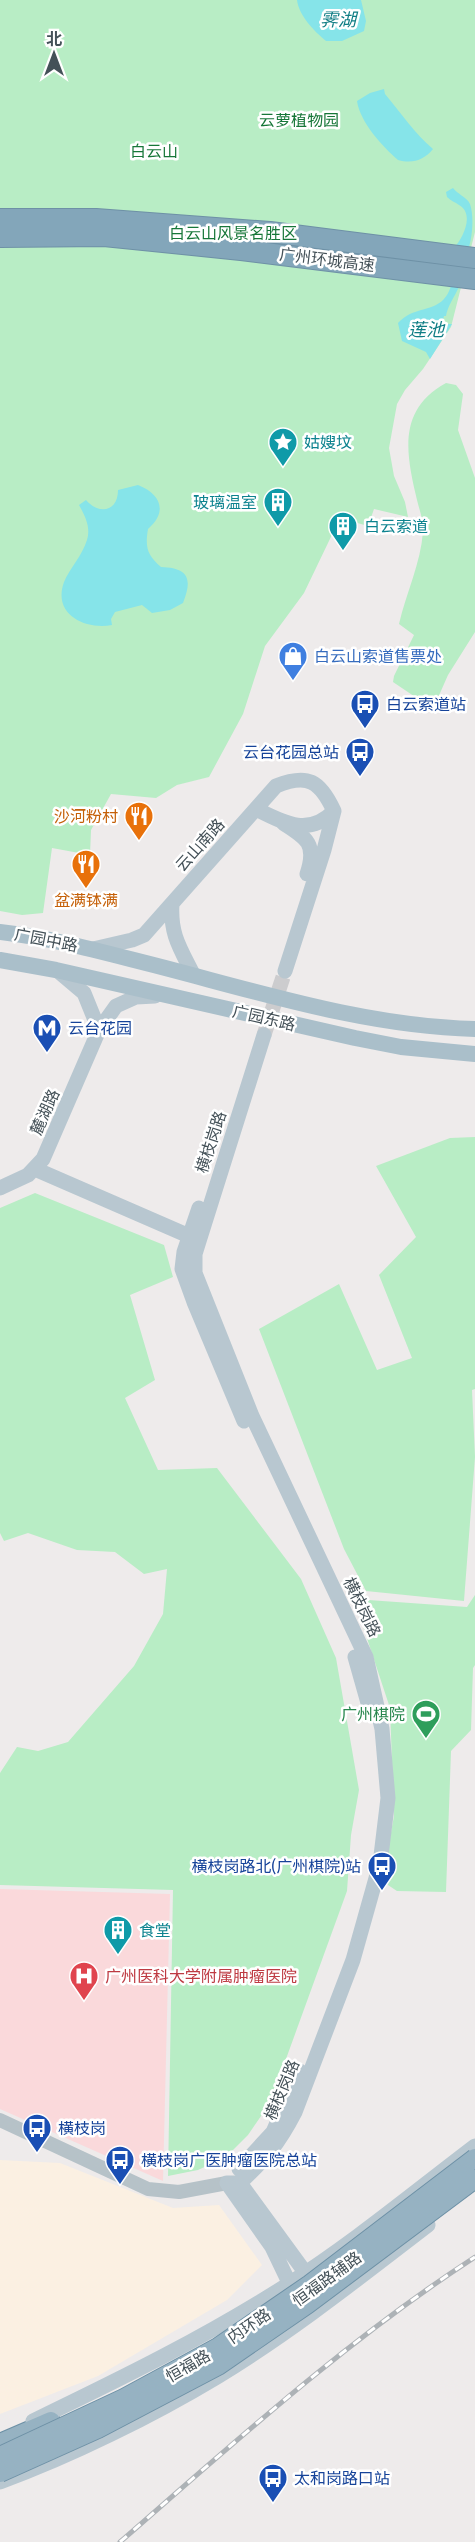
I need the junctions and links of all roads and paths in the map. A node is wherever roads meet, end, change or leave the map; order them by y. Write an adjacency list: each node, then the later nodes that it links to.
1 (0, 219): 3 (highway, 广州环城高速)
2 (0, 237): 4 (highway, 广州环城高速)
3 (475, 258)
4 (475, 279)
5 (256, 809): 6 (main road, 云山南路); 7 (main road); 8 (main road, 云山南路)
6 (334, 811): 7 (main road); 7 (main road)
7 (283, 823)
8 (172, 904): 10 (main road, 云山南路); 13 (main road)
9 (0, 932): 10 (main road, 广园中路)
10 (93, 949): 13 (main road, 广园东路)
11 (0, 960): 12 (main road, 广园中路)
12 (56, 970): 14 (main road, 广园东路); 16 (main road)
13 (193, 974): 15 (main road, 广园东路)
14 (165, 996): 16 (main road, 麓湖路); 18 (main road, 广园东路)
15 (475, 1029)
16 (99, 1030): 19 (main road, 麓湖路)
17 (260, 1034): 21 (main road, 横枝岗路)
18 (475, 1054)
19 (35, 1169): 20 (main road, 麓湖路); 21 (main road)
20 (0, 1188)
21 (194, 1238): 27 (main road, 横枝岗路)
22 (0, 2120): 27 (street)
23 (475, 2146): 29 (main road, 恒福路辅路)
24 (475, 2153): 32 (highway)
25 (475, 2159): 29 (main road, 恒福路); 33 (highway, 内环路, bridge)
26 (475, 2180): 29 (main road, 恒福路); 34 (highway, 内环路, bridge)
27 (233, 2183): 29 (main road); 30 (main road)
28 (475, 2190): 29 (main road, 恒福路辅路)
29 (315, 2289): 30 (main road, 恒福路); 34 (main road, 恒福路); 35 (main road, 恒福路辅路)
30 (293, 2290): 31 (main road, 恒福路辅路); 33 (main road, 恒福路)
31 (0, 2436)
32 (0, 2443)
33 (0, 2457)
34 (0, 2472)
35 (0, 2482)

